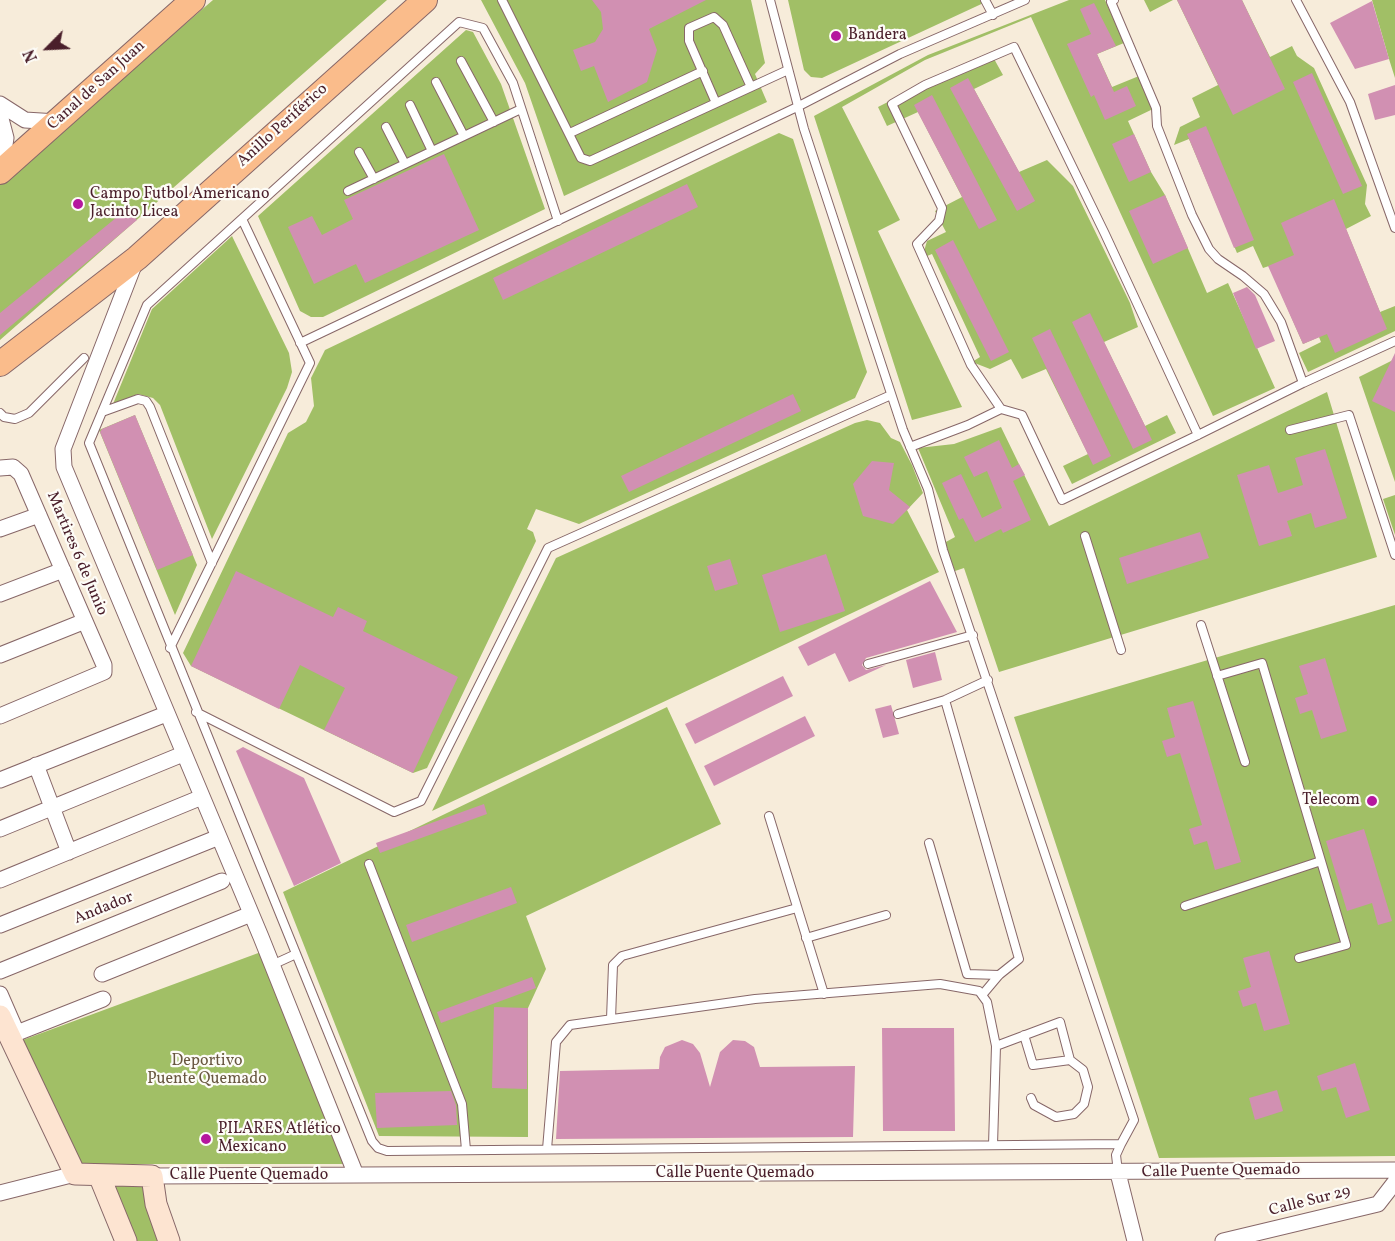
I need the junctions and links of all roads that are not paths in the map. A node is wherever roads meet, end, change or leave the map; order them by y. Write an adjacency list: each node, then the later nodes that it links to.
1 (193, 0): 22 (main road, Canal de San Juan)
2 (425, 0): 35 (main road, Anillo Periférico)
3 (502, 0): 24 (lane)
4 (770, 0): 11 (lane)
5 (985, 0): 9 (lane)
6 (1024, 0): 9 (lane)
7 (1112, 0): 40 (lane)
8 (1296, 0): 34 (lane)
9 (993, 15): 18 (lane)
10 (461, 60): 21 (lane)
11 (788, 70): 14 (lane); 18 (lane)
12 (703, 71): 14 (lane); 15 (lane); 24 (lane)
13 (436, 82): 25 (lane)
14 (751, 87): 15 (lane)
15 (717, 103): 24 (lane)
16 (0, 104): 22 (street)
17 (410, 105): 26 (lane)
18 (797, 107): 33 (lane); 41 (lane)
19 (521, 108): 21 (lane); 32 (lane); 33 (lane)
20 (0, 115): 29 (street)
21 (494, 122): 25 (lane)
22 (57, 123): 29 (main road, Canal de San Juan)
23 (386, 127): 28 (lane)
24 (570, 133)
25 (464, 136): 26 (lane)
26 (432, 151): 28 (lane)
27 (359, 152): 30 (lane)
28 (405, 164): 30 (lane)
29 (0, 172)
30 (374, 179): 31 (lane)
31 (348, 191)
32 (242, 219): 37 (lane); 43 (lane)
33 (558, 221): 37 (lane)
34 (1395, 228)
35 (137, 258): 39 (main road, Anillo Periférico); 67 (street)
36 (1395, 341): 40 (lane)
37 (300, 343): 53 (lane)
38 (84, 358): 44 (lane)
39 (0, 364)
40 (1303, 383): 46 (lane)
41 (891, 395): 47 (lane); 66 (lane)
42 (1001, 409): 46 (lane); 46 (lane); 47 (lane)
43 (102, 412): 53 (lane); 59 (lane)
44 (0, 413)
45 (1290, 430): 52 (lane)
46 (1198, 435)
47 (910, 447): 58 (lane)
48 (0, 468): 49 (street, Martires 6 de Junio)
49 (39, 515): 50 (street); 54 (street, Martires 6 de Junio)
50 (0, 529)
51 (1085, 536): 60 (lane)
52 (1395, 555)
53 (212, 563): 59 (lane)
54 (63, 570): 55 (street); 56 (street, Martires 6 de Junio)
55 (0, 594)
56 (85, 621): 61 (street); 69 (street, Martires 6 de Junio)
57 (1201, 625): 63 (lane)
58 (973, 635): 62 (lane); 64 (lane)
59 (170, 648): 66 (lane)
60 (1121, 650)
61 (0, 655)
62 (868, 664)
63 (1217, 676): 71 (lane); 81 (lane)
64 (988, 680): 65 (lane); 106 (lane)
65 (945, 700): 68 (lane); 96 (lane)
66 (196, 712): 91 (lane)
67 (166, 714): 70 (street); 72 (street)
68 (898, 714)
69 (0, 716)
70 (183, 754): 74 (street); 75 (street)
71 (1245, 762)
72 (36, 765): 73 (street); 75 (street)
73 (0, 780)
74 (202, 797): 78 (street); 80 (street)
75 (52, 808): 77 (street); 80 (street)
76 (769, 816): 86 (lane)
77 (0, 829)
78 (219, 837): 87 (street); 89 (street, Andador)
79 (929, 843): 96 (lane)
80 (69, 852): 83 (street)
81 (1321, 861): 85 (lane); 92 (lane)
82 (369, 864): 109 (lane)
83 (0, 880)
84 (222, 881): 94 (street, Andador)
85 (1185, 906)
86 (797, 908): 90 (lane); 101 (lane)
87 (251, 914): 93 (street); 95 (street)
88 (886, 915): 90 (lane)
89 (0, 924)
90 (806, 938): 97 (lane)
91 (296, 954): 93 (lane); 109 (lane)
92 (1299, 958)
93 (272, 965): 114 (street)
94 (0, 971)
95 (102, 974)
96 (999, 975): 98 (lane)
97 (824, 994): 98 (lane); 101 (lane)
98 (983, 994): 103 (lane)
99 (103, 999): 100 (street)
100 (1, 1002): 112 (street)
101 (611, 1019): 108 (lane)
102 (1024, 1035): 103 (lane); 104 (lane); 104 (lane)
103 (996, 1046): 107 (lane)
104 (1070, 1060): 105 (lane)
105 (1031, 1098)
106 (1121, 1144): 107 (lane); 111 (lane)
107 (993, 1145): 108 (lane)
108 (548, 1149): 109 (lane)
109 (466, 1150)
110 (1395, 1170): 111 (street, Calle Puente Quemado)
111 (1118, 1173): 114 (street, Calle Puente Quemado); 120 (street)
112 (75, 1174): 113 (street, Calle Puente Quemado); 117 (street)
113 (99, 1175): 115 (street, Calle Puente Quemado); 118 (street)
114 (356, 1175): 115 (street, Calle Puente Quemado)
115 (152, 1176): 119 (street)
116 (1395, 1182): 121 (street, Calle Sur 29)
117 (0, 1193)
118 (126, 1241)
119 (169, 1241)
120 (1135, 1241)
121 (1223, 1241)

